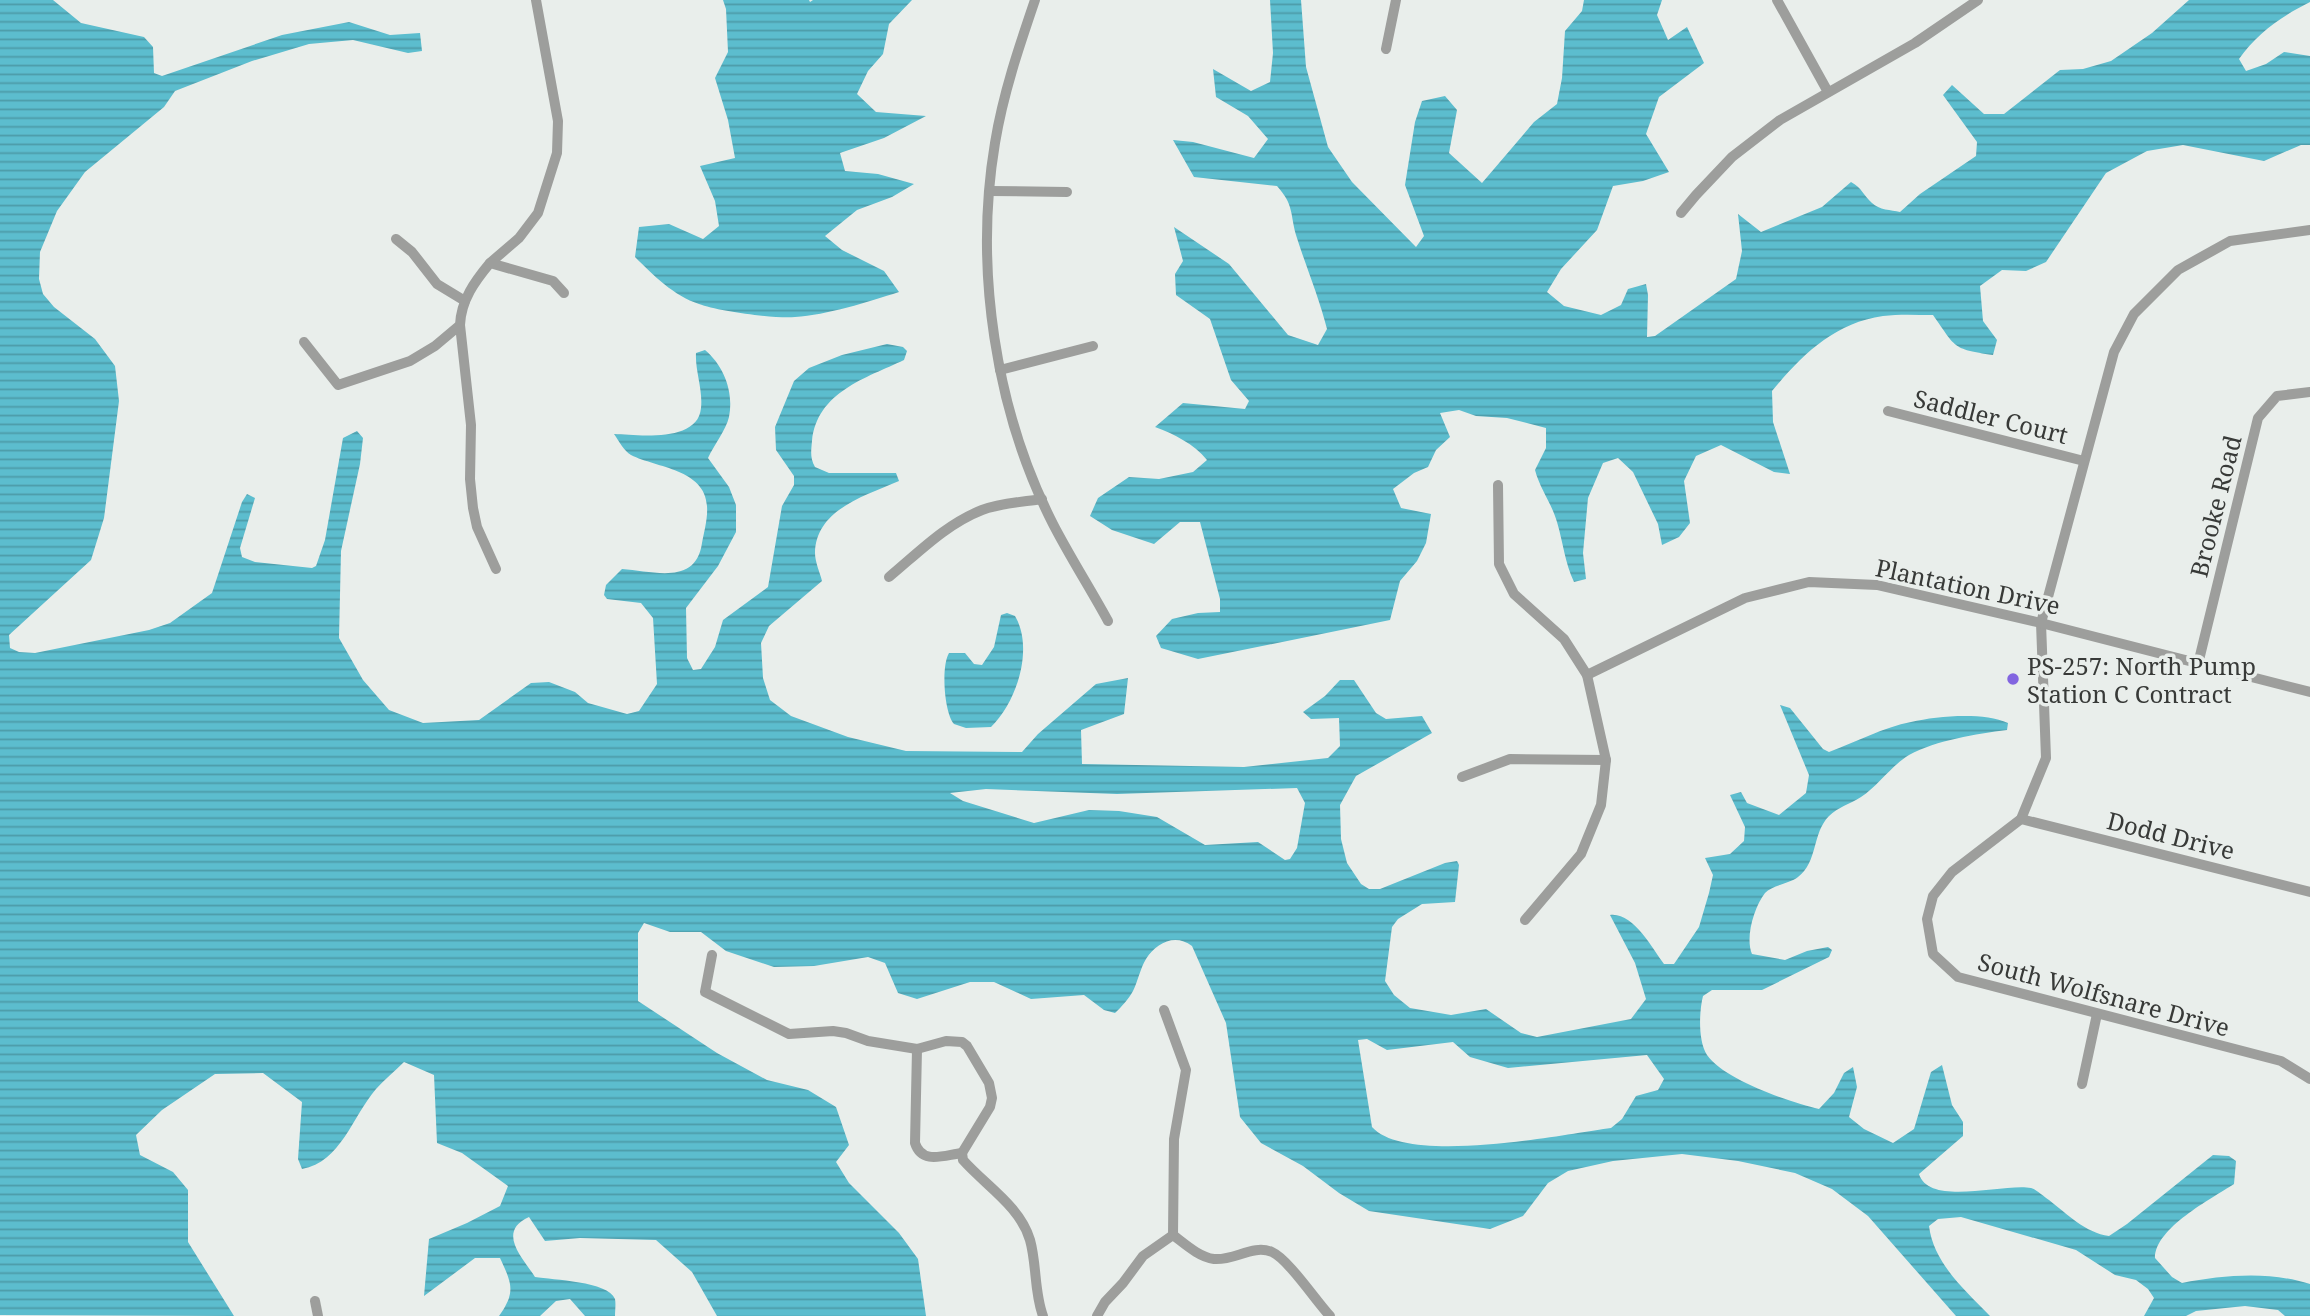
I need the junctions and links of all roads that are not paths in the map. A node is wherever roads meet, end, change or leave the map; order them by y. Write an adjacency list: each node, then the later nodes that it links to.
1 (536, 0): 13 (street)
2 (1035, 0): 8 (street)
3 (1396, 0): 6 (street)
4 (1777, 0): 7 (street)
5 (1978, 0): 7 (street)
6 (1386, 49)
7 (1828, 92): 10 (street)
8 (990, 191): 9 (street); 19 (street)
9 (1067, 192)
10 (1681, 213)
11 (2310, 230): 22 (street, South Wolfsnare Drive)
12 (396, 239): 15 (street)
13 (491, 263): 14 (street); 15 (street)
14 (564, 293)
15 (465, 301): 16 (street)
16 (460, 325): 17 (street); 25 (street)
17 (304, 342)
18 (1094, 346): 19 (street)
19 (1000, 370): 24 (street)
20 (2310, 392): 29 (street, Brooke Road)
21 (1888, 411): 22 (street, Saddler Court)
22 (2084, 461): 28 (street, South Wolfsnare Drive)
23 (1498, 485): 30 (street)
24 (1042, 499): 26 (street); 27 (street)
25 (496, 569)
26 (889, 578)
27 (1108, 621)
28 (2041, 623): 29 (street, Plantation Drive); 30 (street, Plantation Drive); 34 (street, South Wolfsnare Drive)
29 (2198, 664): 31 (street, Plantation Drive)
30 (1587, 675): 32 (street)
31 (2310, 692)
32 (1606, 760): 33 (street); 36 (street)
33 (1462, 777)
34 (2021, 819): 35 (street, Dodd Drive); 39 (street, South Wolfsnare Drive)
35 (2310, 892)
36 (1525, 920)
37 (712, 955): 40 (street)
38 (1164, 1010): 44 (street)
39 (2097, 1014): 41 (street, South Wolfsnare Drive); 42 (street)
40 (917, 1049): 43 (street); 43 (street)
41 (2310, 1079)
42 (2082, 1084)
43 (962, 1153): 47 (street)
44 (1173, 1235): 48 (street); 49 (street)
45 (314, 1301): 46 (street)
46 (318, 1316)
47 (1043, 1316)
48 (1097, 1316)
49 (1330, 1316)

